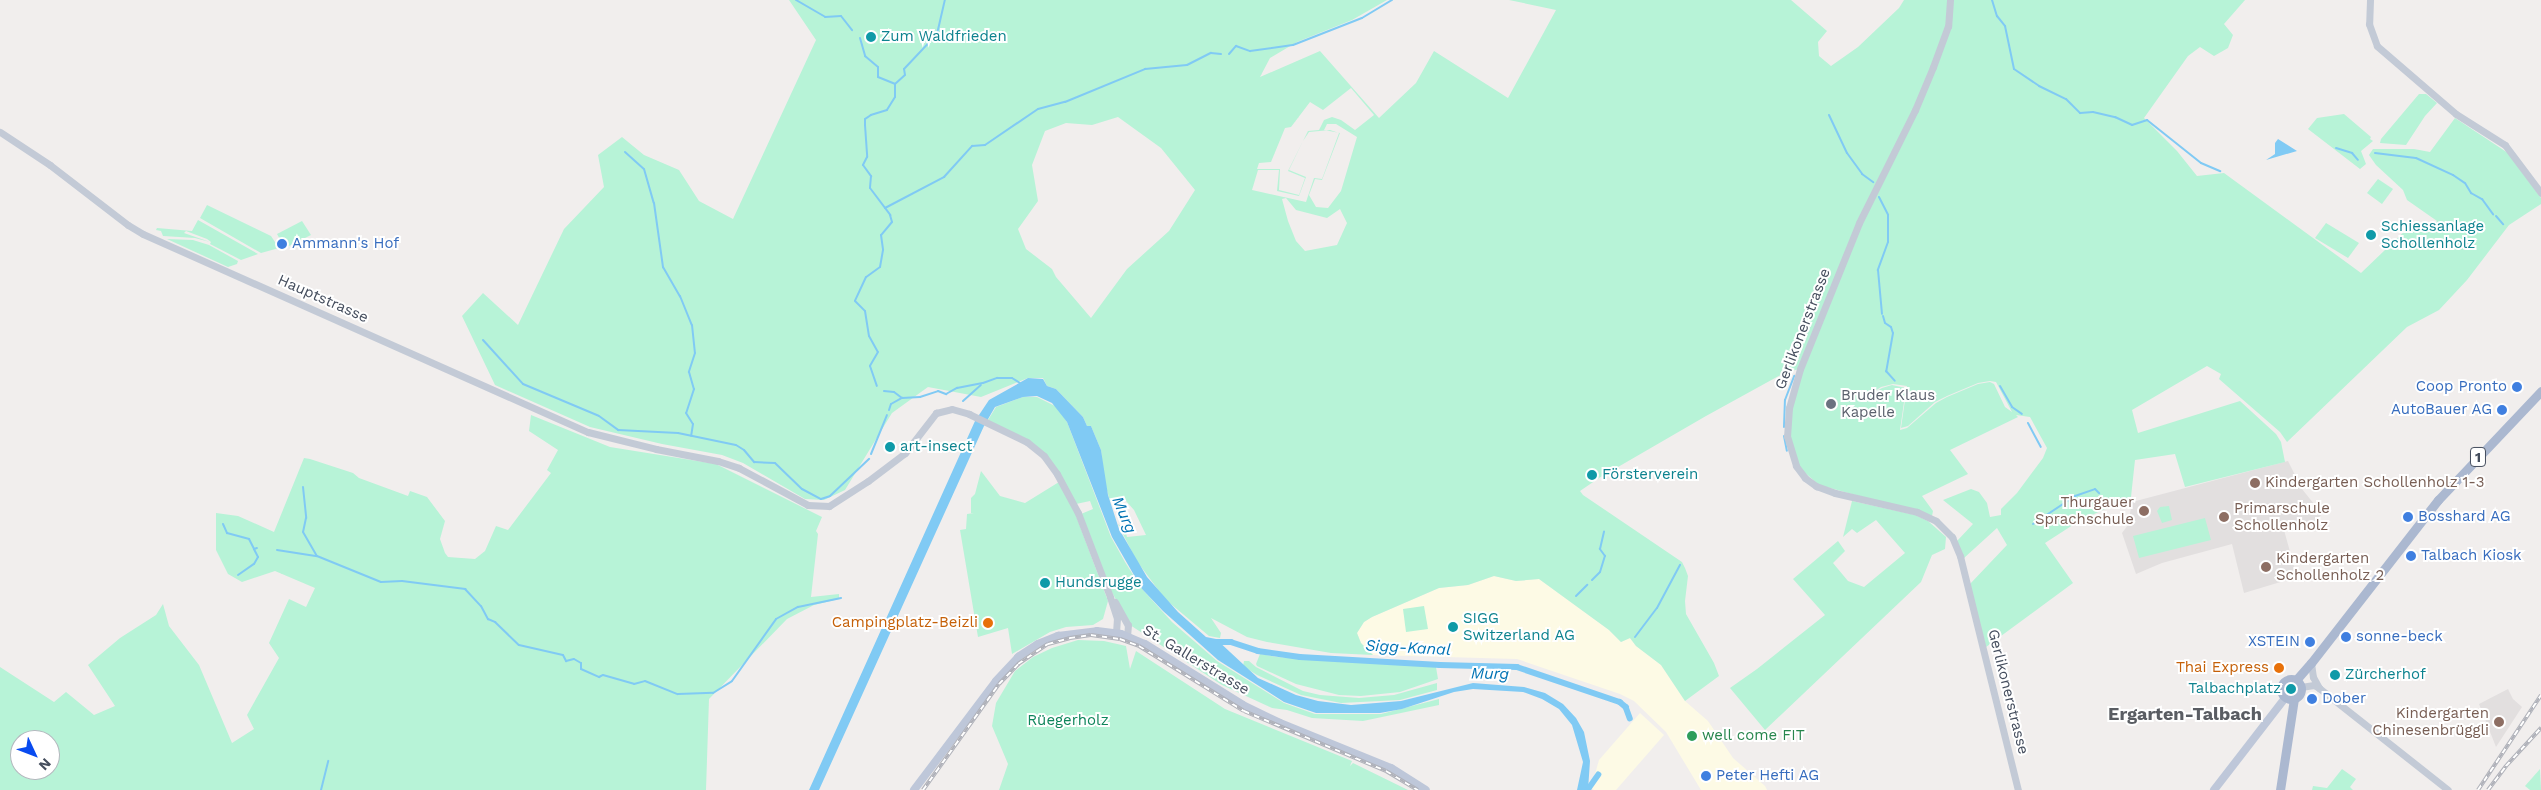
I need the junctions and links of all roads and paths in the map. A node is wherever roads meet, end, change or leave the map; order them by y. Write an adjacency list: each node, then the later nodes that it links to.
1 (1950, 0): 15 (street, Gerlikonerstrasse)
2 (2370, 0): 4 (street)
3 (0, 132): 6 (street, Hauptstrasse)
4 (2541, 193)
5 (2541, 391): 9 (main road, 1)
6 (1110, 597): 7 (street); 8 (street)
7 (1116, 633): 8 (main road, St. Gallerstrasse); 13 (main road, St. Gallerstrasse)
8 (1126, 636): 14 (main road, St. Gallerstrasse)
9 (2312, 663): 10 (main road, 1); 11 (street)
10 (2298, 683): 11 (street); 12 (main road); 12 (main road)
11 (2319, 688): 18 (street)
12 (2290, 698): 16 (main road); 17 (main road)
13 (914, 790)
14 (1426, 790)
15 (2018, 790)
16 (2214, 790)
17 (2280, 790)
18 (2448, 790)

